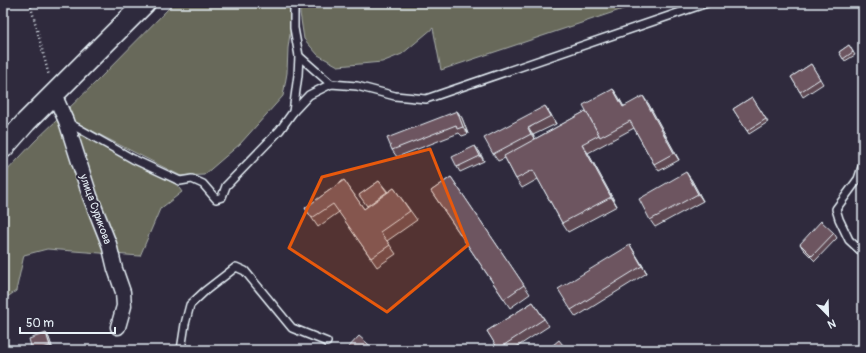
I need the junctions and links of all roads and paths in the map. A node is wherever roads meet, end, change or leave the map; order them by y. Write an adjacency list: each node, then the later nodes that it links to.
1 (30, 3): 7 (path)
2 (145, 3): 7 (street)
3 (294, 3): 5 (lane)
4 (707, 3): 6 (lane)
5 (299, 56): 6 (lane); 8 (lane)
6 (331, 84): 8 (lane)
7 (54, 94): 9 (street, улица Сурикова); 10 (street)
8 (293, 112): 9 (lane)
9 (66, 120): 13 (street, улица Сурикова)
10 (3, 148)
11 (863, 164): 12 (lane)
12 (863, 253)
13 (118, 327)
14 (327, 342): 15 (lane)
15 (181, 350)

